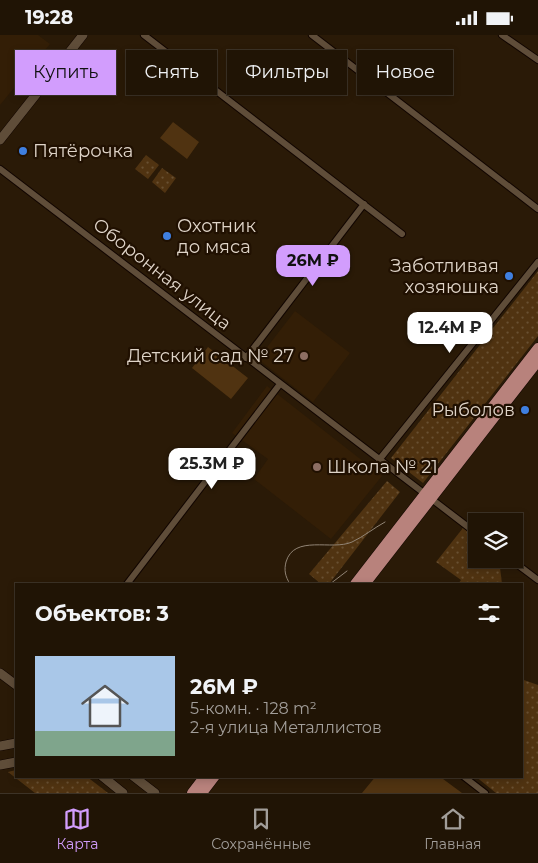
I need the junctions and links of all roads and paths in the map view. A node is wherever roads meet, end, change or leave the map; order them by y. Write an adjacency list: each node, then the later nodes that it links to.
1 (83, 35): 6 (street)
2 (144, 35): 8 (street)
3 (312, 35): 9 (street)
4 (502, 35): 5 (street)
5 (538, 60)
6 (0, 140)
7 (0, 169): 13 (street, Оборонная улица)
8 (364, 204): 10 (street); 13 (street)
9 (538, 209)
10 (402, 234)
11 (538, 262): 16 (street)
12 (538, 348): 17 (main road)
13 (246, 358): 15 (street, Оборонная улица)
14 (538, 361): 17 (main road)
15 (280, 384): 16 (street, Оборонная улица); 22 (street)
16 (379, 460): 17 (street, Оборонная улица)
17 (427, 497): 18 (street, Оборонная улица); 19 (main road)
18 (468, 527)
19 (372, 567): 23 (main road); 24 (main road)
20 (522, 568): 21 (street)
21 (538, 580)
22 (128, 583)
23 (355, 583)
24 (365, 583)
25 (0, 673): 26 (street)
26 (15, 684)
27 (15, 743): 28 (street)
28 (0, 746)
29 (15, 762): 30 (street)
30 (0, 765)
31 (105, 778): 36 (street)
32 (136, 778): 37 (street)
33 (203, 778): 38 (main road)
34 (213, 778): 39 (main road)
35 (466, 778): 40 (street)
36 (124, 793)
37 (155, 793)
38 (192, 793)
39 (202, 793)
40 (485, 793)

